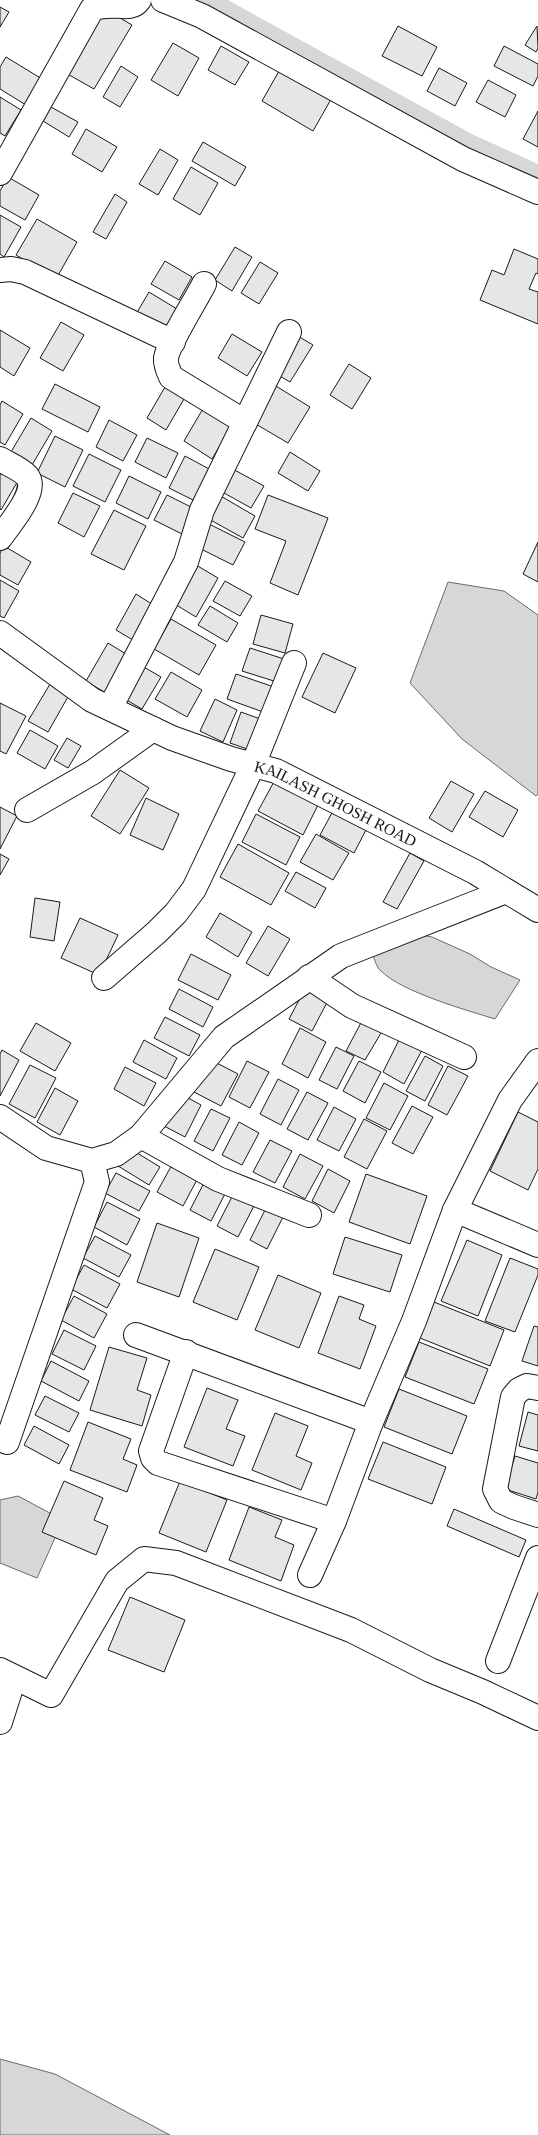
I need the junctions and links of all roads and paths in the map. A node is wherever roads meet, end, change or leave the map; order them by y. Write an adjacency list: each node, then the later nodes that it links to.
1 (139, 0): 3 (street)
2 (163, 0): 4 (street)
3 (0, 173)
4 (538, 192)
5 (0, 270): 8 (street)
6 (204, 284): 8 (street)
7 (289, 332): 9 (street)
8 (173, 342): 9 (street)
9 (245, 422): 14 (street)
10 (0, 459): 11 (street)
11 (0, 538)
12 (0, 633): 14 (street, KAILASH GHOSH ROAD)
13 (294, 662): 16 (street)
14 (110, 708): 15 (street, KAILASH GHOSH ROAD)
15 (153, 729): 16 (street, KAILASH GHOSH ROAD); 17 (street)
16 (253, 765): 18 (street, KAILASH GHOSH ROAD); 21 (street)
17 (28, 810)
18 (506, 891): 19 (street, KAILASH GHOSH ROAD); 20 (street)
19 (538, 910)
20 (310, 977): 22 (street); 25 (street)
21 (104, 978)
22 (464, 1057)
23 (538, 1061): 27 (street)
24 (2, 1124): 26 (street)
25 (141, 1136): 26 (street); 28 (street)
26 (92, 1161): 34 (street)
27 (455, 1210): 29 (street); 33 (street)
28 (309, 1215)
29 (538, 1245)
30 (136, 1335): 31 (street)
31 (186, 1352): 33 (street); 36 (street)
32 (538, 1388): 35 (street)
33 (371, 1422): 36 (street)
34 (7, 1442)
35 (538, 1515)
36 (334, 1521): 38 (street)
37 (538, 1558): 39 (street)
38 (310, 1575)
39 (498, 1661)
40 (7, 1674): 41 (street); 42 (street)
41 (538, 1718)
42 (0, 1722)

